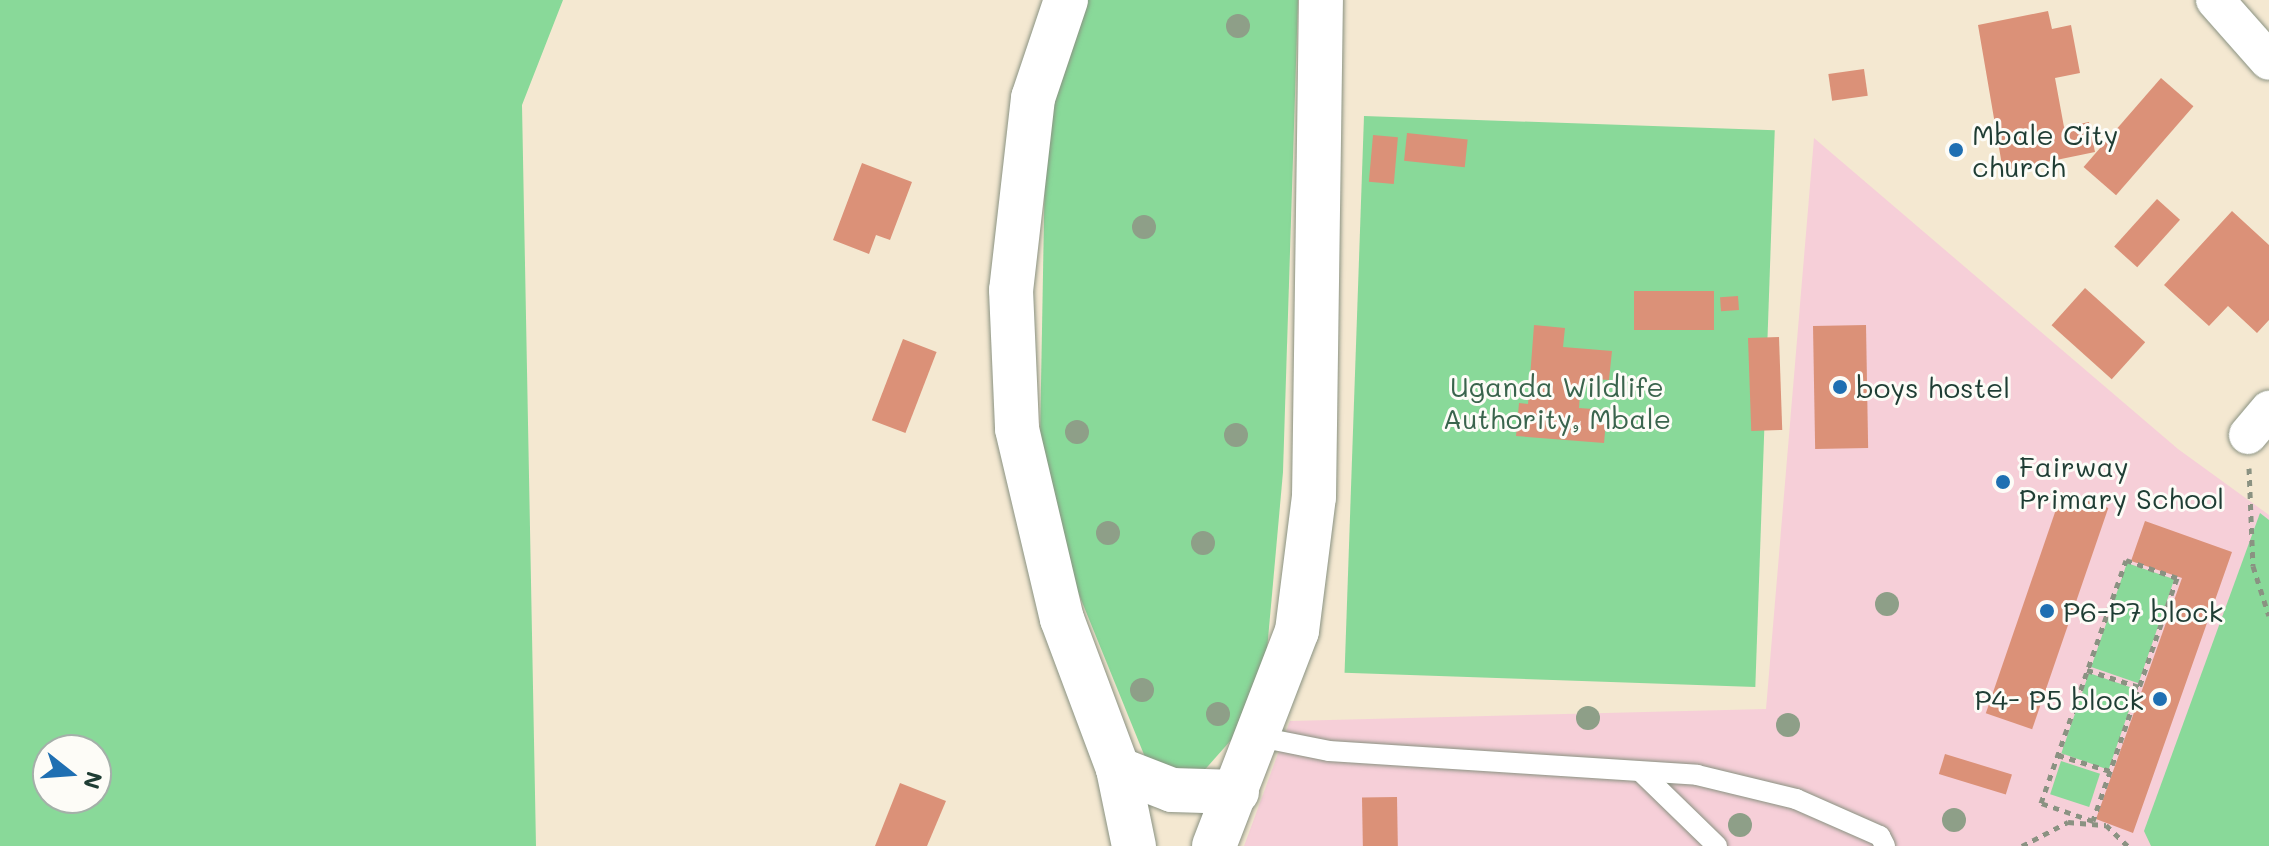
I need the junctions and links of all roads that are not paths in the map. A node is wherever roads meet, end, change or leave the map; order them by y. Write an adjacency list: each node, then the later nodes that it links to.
1 (1066, 0): 6 (street)
2 (1321, 0): 5 (street)
3 (2215, 0): 4 (street)
4 (2269, 61)
5 (1259, 737): 7 (lane); 8 (street)
6 (1118, 769): 8 (street); 9 (street)
7 (1641, 772): 11 (lane); 12 (lane)
8 (1237, 792): 10 (street)
9 (1134, 846)
10 (1214, 846)
11 (1717, 846)
12 (1885, 846)

